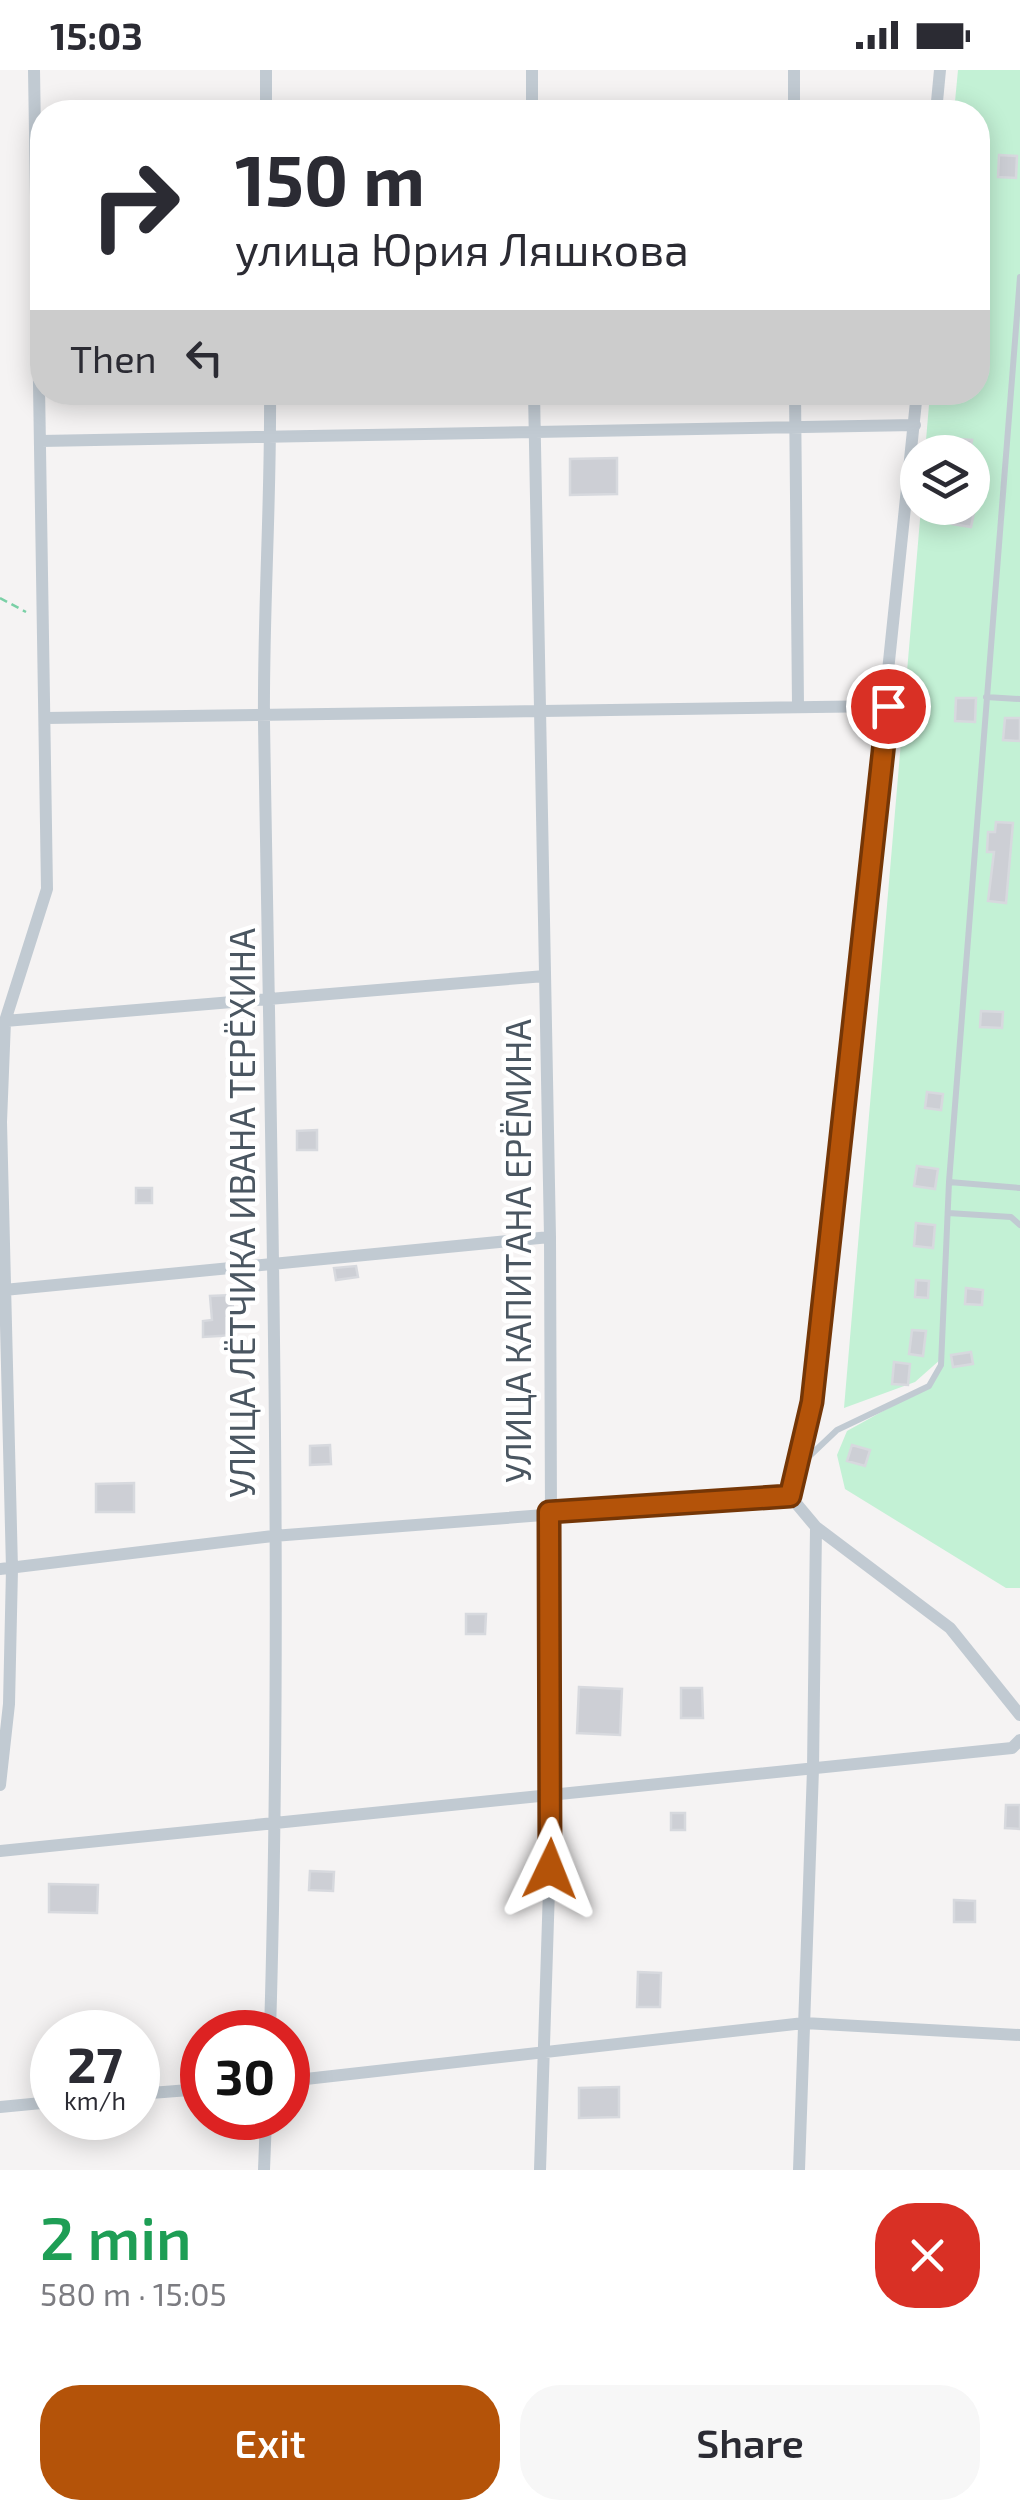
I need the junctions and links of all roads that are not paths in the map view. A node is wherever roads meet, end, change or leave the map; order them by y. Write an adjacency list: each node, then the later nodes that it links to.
1 (34, 70): 6 (street)
2 (266, 70): 7 (street)
3 (532, 70): 8 (street)
4 (794, 70): 9 (street)
5 (940, 70): 10 (street)
6 (35, 100)
7 (266, 100)
8 (532, 100)
9 (794, 100)
10 (937, 100)
11 (1020, 277): 22 (lane)
12 (40, 405): 21 (street)
13 (270, 405): 20 (street, УЛИЦА ЛЁТЧИКА ИВАНА ТЕРЁХИНА)
14 (534, 405): 19 (street, УЛИЦА КАПИТАНА ЕРЁМИНА)
15 (796, 405): 17 (street)
16 (916, 405): 18 (street)
17 (796, 424): 18 (street); 19 (street); 24 (street)
18 (915, 425): 25 (street)
19 (535, 431): 20 (street); 26 (street, УЛИЦА КАПИТАНА ЕРЁМИНА)
20 (270, 436): 21 (street); 27 (street, УЛИЦА ЛЁТЧИКА ИВАНА ТЕРЁХИНА)
21 (40, 441): 28 (street)
22 (986, 697): 23 (lane); 33 (lane)
23 (1020, 699)
24 (798, 706): 25 (street); 26 (street)
25 (888, 706): 40 (street)
26 (539, 710): 27 (street); 29 (street, УЛИЦА КАПИТАНА ЕРЁМИНА)
27 (264, 716): 28 (street); 30 (street, УЛИЦА ЛЁТЧИКА ИВАНА ТЕРЁХИНА)
28 (46, 718): 31 (street)
29 (546, 976): 30 (street); 37 (street, УЛИЦА КАПИТАНА ЕРЁМИНА)
30 (271, 1000): 31 (street); 38 (street, УЛИЦА ЛЁТЧИКА ИВАНА ТЕРЁХИНА)
31 (5, 1021): 32 (street)
32 (1, 1122): 39 (street)
33 (950, 1182): 34 (lane); 35 (lane)
34 (1020, 1188)
35 (948, 1213): 36 (lane); 40 (lane)
36 (1020, 1225)
37 (550, 1238): 38 (street); 42 (street, УЛИЦА КАПИТАНА ЕРЁМИНА)
38 (275, 1263): 39 (street); 44 (street, УЛИЦА ЛЁТЧИКА ИВАНА ТЕРЁХИНА)
39 (4, 1290): 45 (street)
40 (797, 1468): 41 (street)
41 (790, 1496): 42 (street); 43 (street)
42 (549, 1512): 44 (street); 50 (street, УЛИЦА КАПИТАНА ЕРЁМИНА)
43 (816, 1527): 46 (street); 48 (street)
44 (273, 1536): 45 (street); 51 (street, УЛИЦА ЛЁТЧИКА ИВАНА ТЕРЁХИНА)
45 (6, 1569): 49 (street)
46 (1020, 1715)
47 (1020, 1740): 48 (street)
48 (813, 1769): 50 (street); 54 (street)
49 (0, 1785)
50 (552, 1795): 51 (street); 56 (street, УЛИЦА КАПИТАНА ЕРЁМИНА)
51 (276, 1823): 52 (street); 53 (street, УЛИЦА ЛЁТЧИКА ИВАНА ТЕРЁХИНА)
52 (0, 1851)
53 (271, 2010)
54 (804, 2023): 55 (street); 56 (street); 63 (street)
55 (1020, 2035)
56 (544, 2055): 57 (street); 62 (street, УЛИЦА КАПИТАНА ЕРЁМИНА)
57 (310, 2079)
58 (30, 2104): 59 (street)
59 (0, 2107)
60 (265, 2140): 61 (street)
61 (264, 2170)
62 (540, 2170)
63 (799, 2170)

